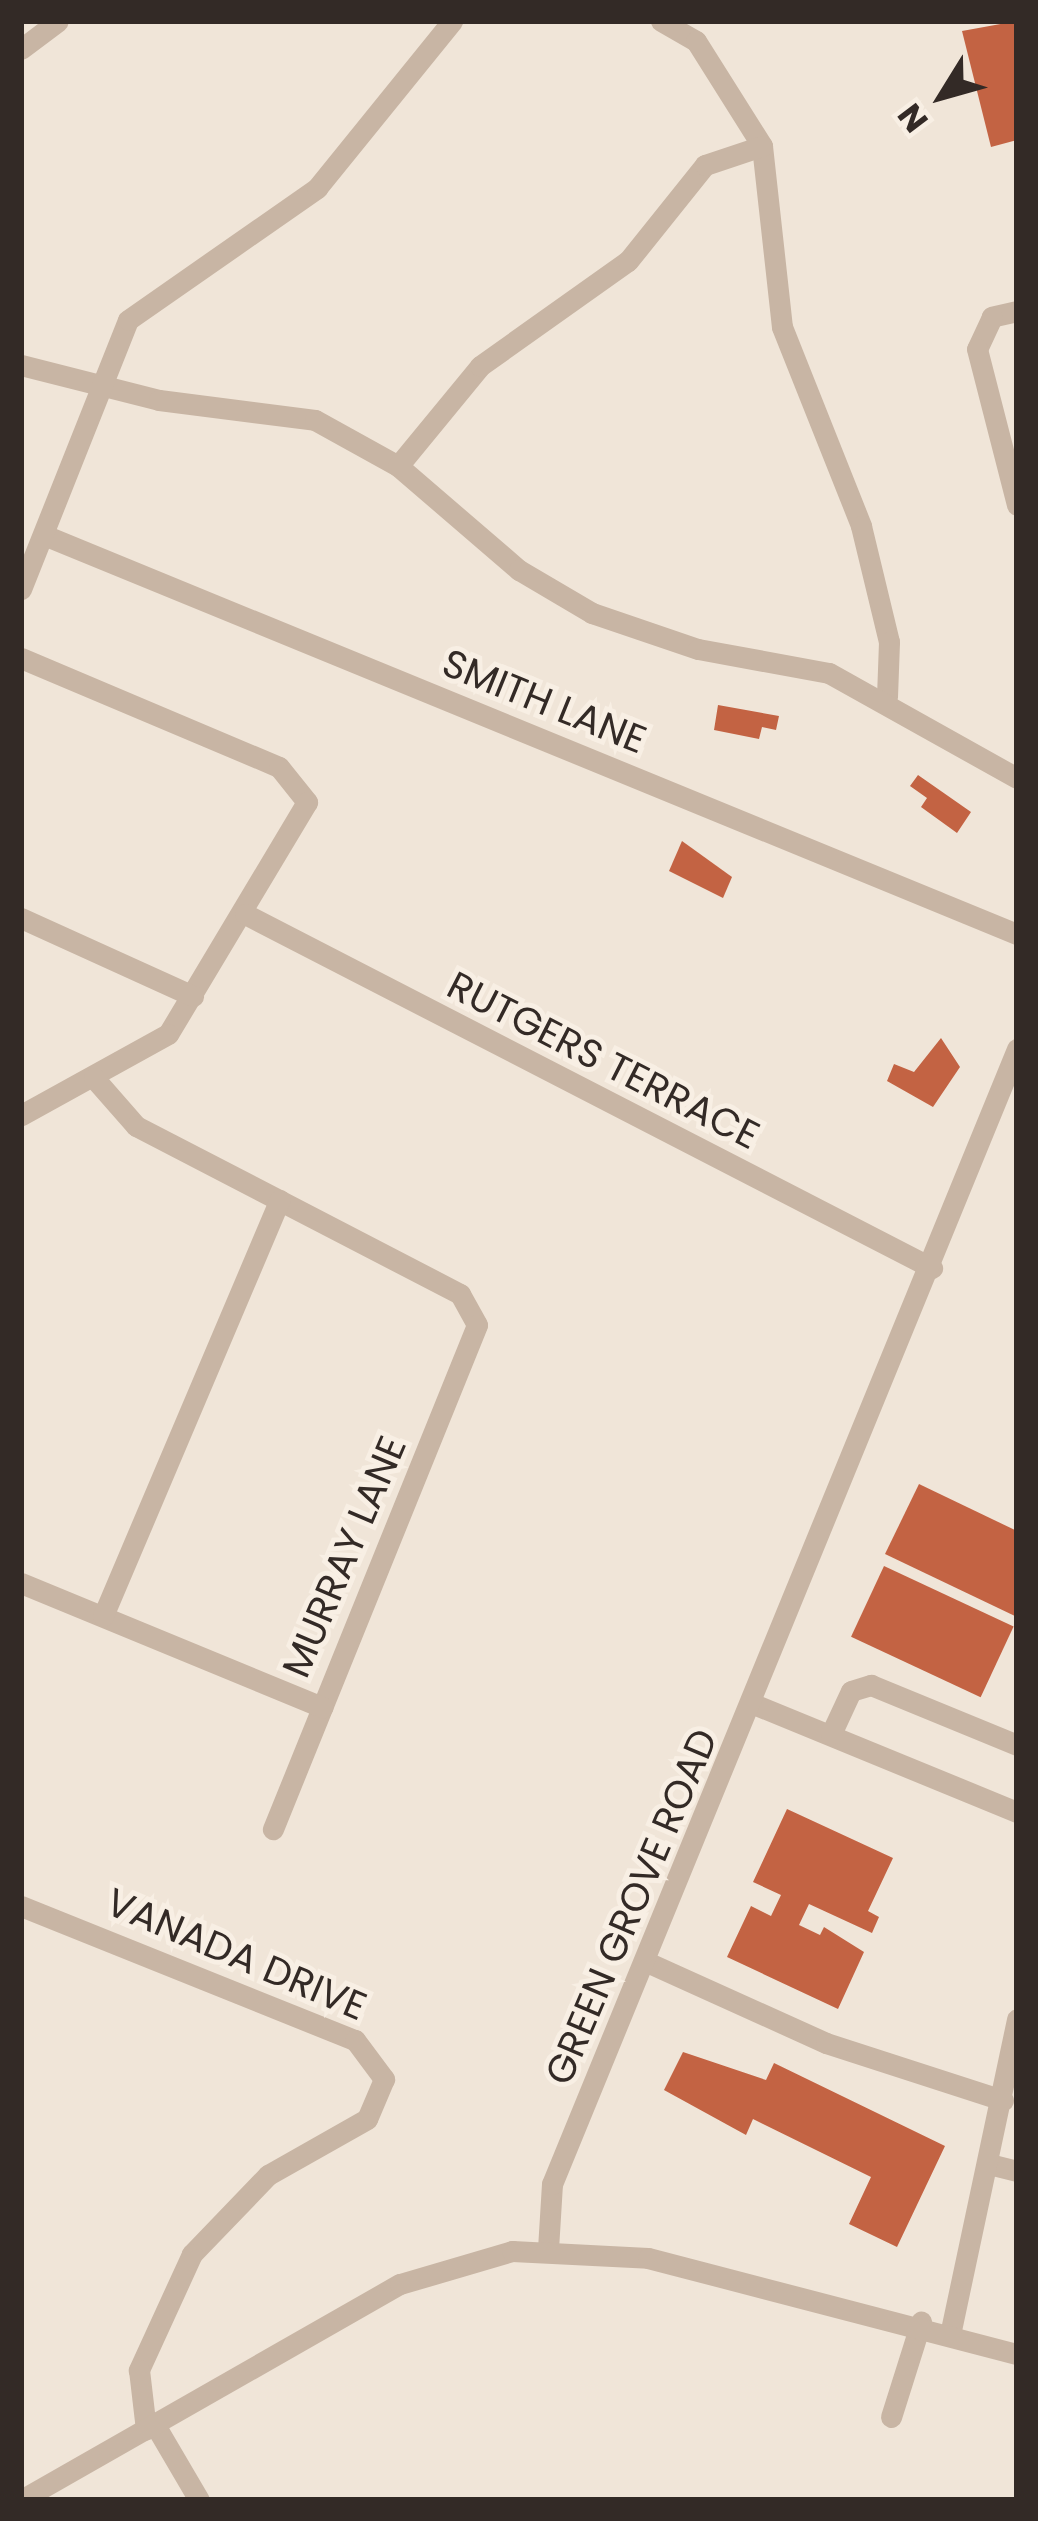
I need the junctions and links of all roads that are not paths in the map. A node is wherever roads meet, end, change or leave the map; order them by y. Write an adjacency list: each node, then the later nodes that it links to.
1 (58, 21): 5 (street)
2 (452, 21): 9 (street)
3 (661, 21): 4 (street)
4 (699, 31): 6 (street)
5 (21, 49)
6 (762, 146): 10 (street); 15 (street)
7 (1017, 310): 11 (street)
8 (21, 365): 9 (street)
9 (104, 386): 10 (street); 12 (street)
10 (398, 466): 15 (street)
11 (1017, 505)
12 (44, 535): 13 (street); 19 (street, SMITH LANE)
13 (21, 590)
14 (21, 658): 17 (street)
15 (887, 697): 16 (street)
16 (1017, 778)
17 (245, 914): 20 (street); 25 (street, RUTGERS TERRACE)
18 (21, 918): 20 (street)
19 (1017, 934)
20 (193, 996): 22 (street)
21 (1017, 1049): 25 (street, GREEN GROVE ROAD)
22 (94, 1078): 23 (street); 24 (street)
23 (21, 1114)
24 (280, 1200): 27 (street); 29 (street, MURRAY LANE)
25 (932, 1268): 28 (street, GREEN GROVE ROAD)
26 (21, 1583): 27 (street)
27 (103, 1616): 29 (street)
28 (756, 1705): 30 (street); 35 (street, GREEN GROVE ROAD)
29 (322, 1707): 33 (street, MURRAY LANE)
30 (831, 1734): 31 (street); 32 (street)
31 (1017, 1744)
32 (1017, 1812)
33 (273, 1829)
34 (21, 1906): 45 (street, VANADA DRIVE)
35 (649, 1963): 37 (street); 40 (street, GREEN GROVE ROAD)
36 (1017, 2019): 37 (street)
37 (1003, 2100): 38 (street)
38 (989, 2164): 39 (street); 42 (street)
39 (1017, 2171)
40 (548, 2248): 41 (street); 45 (street)
41 (921, 2322): 42 (street); 44 (street)
42 (952, 2330): 43 (street)
43 (1017, 2354)
44 (891, 2416)
45 (151, 2427): 46 (street); 47 (street)
46 (21, 2500)
47 (199, 2500)

